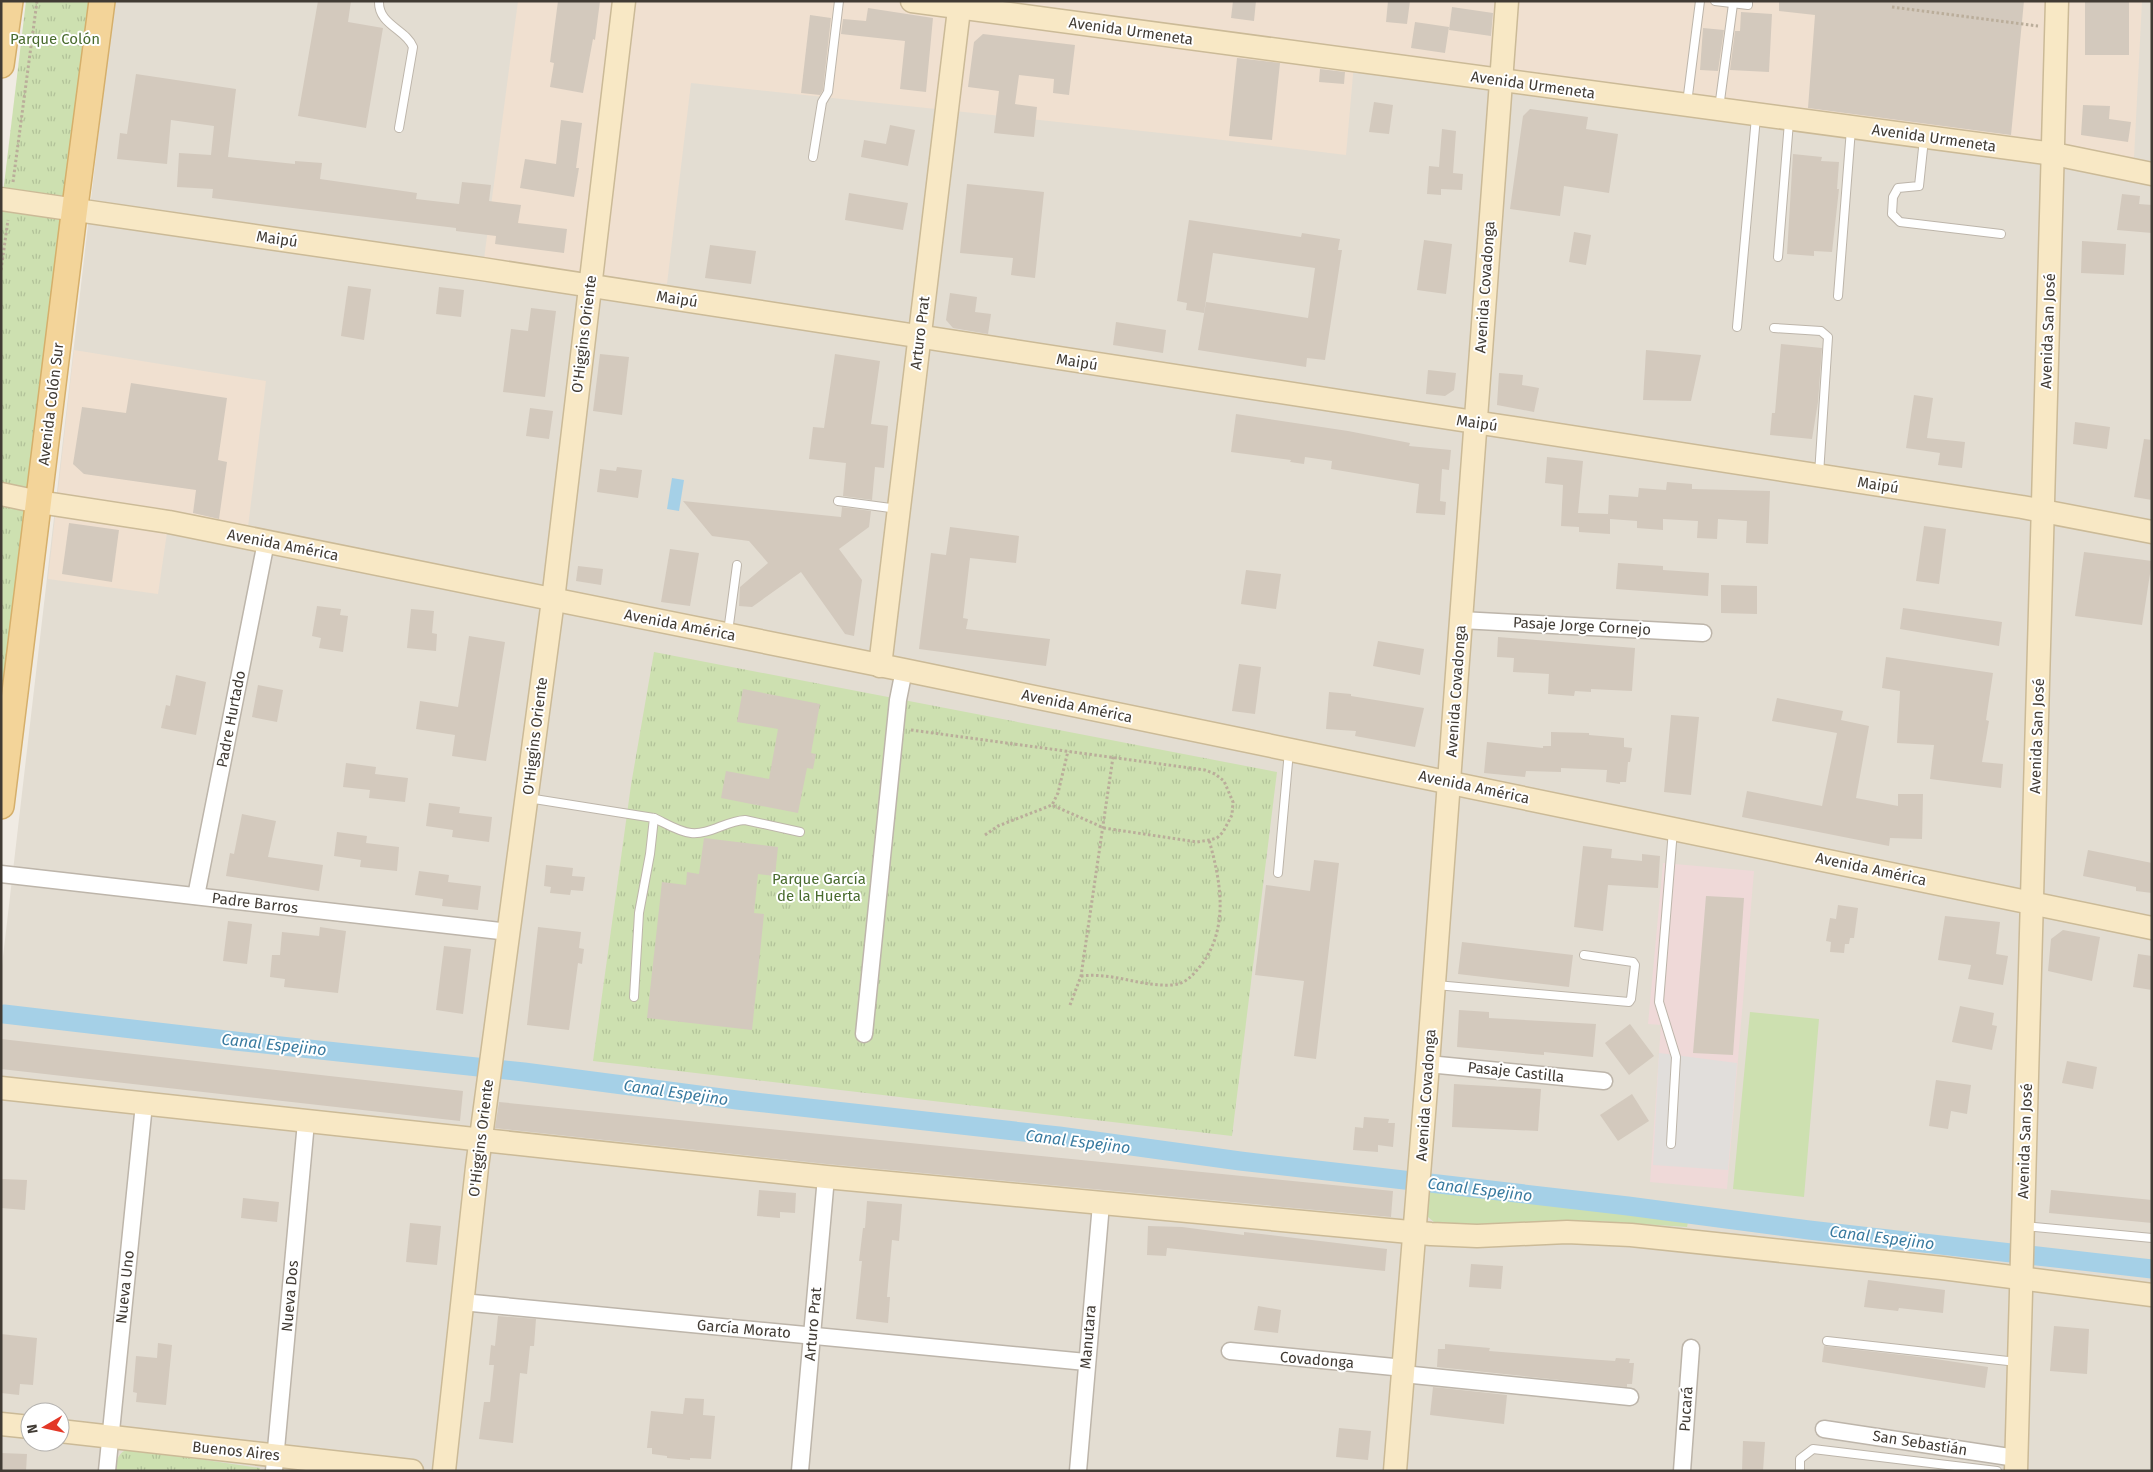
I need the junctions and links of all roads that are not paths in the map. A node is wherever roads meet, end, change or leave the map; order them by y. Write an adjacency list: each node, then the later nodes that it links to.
1 (10, 1): 14 (main road)
2 (102, 1): 27 (main road, Avenida Colón Sur)
3 (379, 1): 21 (lane)
4 (624, 1): 30 (street, O'Higgins Oriente)
5 (839, 1): 24 (lane)
6 (912, 1): 13 (street, Avenida Urmeneta)
7 (1507, 1): 15 (street, Avenida Covadonga)
8 (1700, 1): 16 (lane)
9 (1715, 1): 12 (lane)
10 (1748, 1): 12 (lane)
11 (2057, 1): 23 (street, Avenida San José)
12 (1733, 4): 17 (lane)
13 (960, 5): 15 (street, Avenida Urmeneta); 34 (street, Arturo Prat)
14 (2, 51)
15 (1501, 80): 16 (street, Avenida Urmeneta); 35 (street, Avenida Covadonga)
16 (1686, 105): 17 (street, Avenida Urmeneta)
17 (1719, 110): 18 (street, Avenida Urmeneta)
18 (1756, 115): 19 (street, Avenida Urmeneta); 32 (lane)
19 (1789, 119): 20 (street, Avenida Urmeneta); 29 (lane)
20 (1852, 127): 22 (street, Avenida Urmeneta); 31 (lane)
21 (399, 128)
22 (1924, 137): 23 (street, Avenida Urmeneta); 28 (lane)
23 (2054, 154): 25 (street, Avenida Urmeneta); 41 (street, Avenida San José)
24 (813, 157)
25 (2152, 174)
26 (6, 200): 27 (street, Maipú)
27 (74, 209): 30 (street, Maipú); 39 (main road, Avenida Colón Sur)
28 (2001, 234)
29 (1778, 257)
30 (590, 286): 34 (street, Maipú); 45 (street, O'Higgins Oriente)
31 (1838, 296)
32 (1738, 327)
33 (1774, 328): 36 (lane)
34 (920, 338): 35 (street, Maipú); 40 (street, Arturo Prat)
35 (1476, 423): 36 (street, Maipú); 46 (street, Avenida Covadonga)
36 (1818, 476): 41 (street, Maipú)
37 (1, 494): 39 (street, Avenida América)
38 (838, 501): 40 (lane)
39 (39, 502): 43 (street, Avenida América); 54 (main road, Avenida Colón Sur)
40 (899, 510): 49 (street, Arturo Prat)
41 (2043, 511): 42 (street, Maipú); 61 (street, Avenida San José)
42 (2152, 532)
43 (266, 542): 45 (street, Avenida América); 60 (street, Padre Hurtado)
44 (737, 565): 48 (lane)
45 (553, 600): 48 (street, Avenida América); 53 (street, O'Higgins Oriente)
46 (1461, 620): 47 (street, Pasaje Jorge Cornejo); 52 (street, Avenida Covadonga)
47 (1704, 633)
48 (728, 635): 49 (street, Avenida América)
49 (880, 666): 50 (street, Avenida América)
50 (904, 670): 51 (street, Avenida América); 67 (street)
51 (1290, 749): 52 (street, Avenida América); 58 (lane)
52 (1449, 782): 56 (street, Avenida América); 65 (street, Avenida Covadonga)
53 (527, 798): 55 (lane); 63 (street, O'Higgins Oriente)
54 (1, 806)
55 (654, 818): 57 (lane); 66 (lane)
56 (1673, 828): 61 (street, Avenida América); 74 (lane)
57 (800, 832)
58 (1278, 873)
59 (1, 874): 60 (street, Padre Barros)
60 (196, 896): 63 (street, Padre Barros)
61 (2032, 902): 62 (street, Avenida América); 77 (street, Avenida San José)
62 (2152, 928)
63 (508, 932): 73 (street, O'Higgins Oriente)
64 (1584, 955): 65 (lane)
65 (1434, 985): 68 (street, Avenida Covadonga)
66 (634, 997)
67 (864, 1034)
68 (1428, 1064): 69 (street, Pasaje Castilla); 78 (street, Avenida Covadonga)
69 (1604, 1081)
70 (1, 1088): 71 (street)
71 (144, 1104): 72 (street); 95 (street, Nueva Uno)
72 (306, 1122): 73 (street); 96 (street, Nueva Dos)
73 (480, 1141): 75 (street); 82 (street, O'Higgins Oriente)
74 (1672, 1144)
75 (826, 1177): 76 (street); 83 (street, Arturo Prat)
76 (1100, 1204): 78 (street); 87 (street, Manutara)
77 (2022, 1228): 79 (lane); 80 (street, Avenida San José)
78 (1415, 1233): 80 (street); 89 (street, Avenida Covadonga)
79 (2152, 1238)
80 (2021, 1273): 81 (street); 88 (street, Avenida San José)
81 (2152, 1295)
82 (462, 1302): 83 (street, García Morato); 100 (street, O'Higgins Oriente)
83 (812, 1335): 87 (street, García Morato); 101 (street, Arturo Prat)
84 (1827, 1340): 88 (lane)
85 (1691, 1348): 104 (street, Pucará)
86 (1230, 1352): 89 (street, Covadonga)
87 (1086, 1362): 102 (street, Manutara)
88 (2019, 1362): 97 (street, Avenida San José)
89 (1403, 1371): 90 (street, Covadonga); 103 (street, Avenida Covadonga)
90 (1630, 1397)
91 (1, 1424): 92 (street)
92 (20, 1426)
93 (1824, 1429): 97 (street, San Sebastián)
94 (70, 1432): 95 (street, Buenos Aires)
95 (110, 1437): 96 (street, Buenos Aires); 98 (street, Nueva Uno)
96 (275, 1463): 99 (street, Buenos Aires)
97 (2016, 1464)
98 (107, 1471)
99 (412, 1471)
100 (444, 1471)
101 (800, 1471)
102 (1078, 1471)
103 (1395, 1471)
104 (1682, 1471)
105 (1800, 1471): 106 (lane)
106 (1997, 1471)

